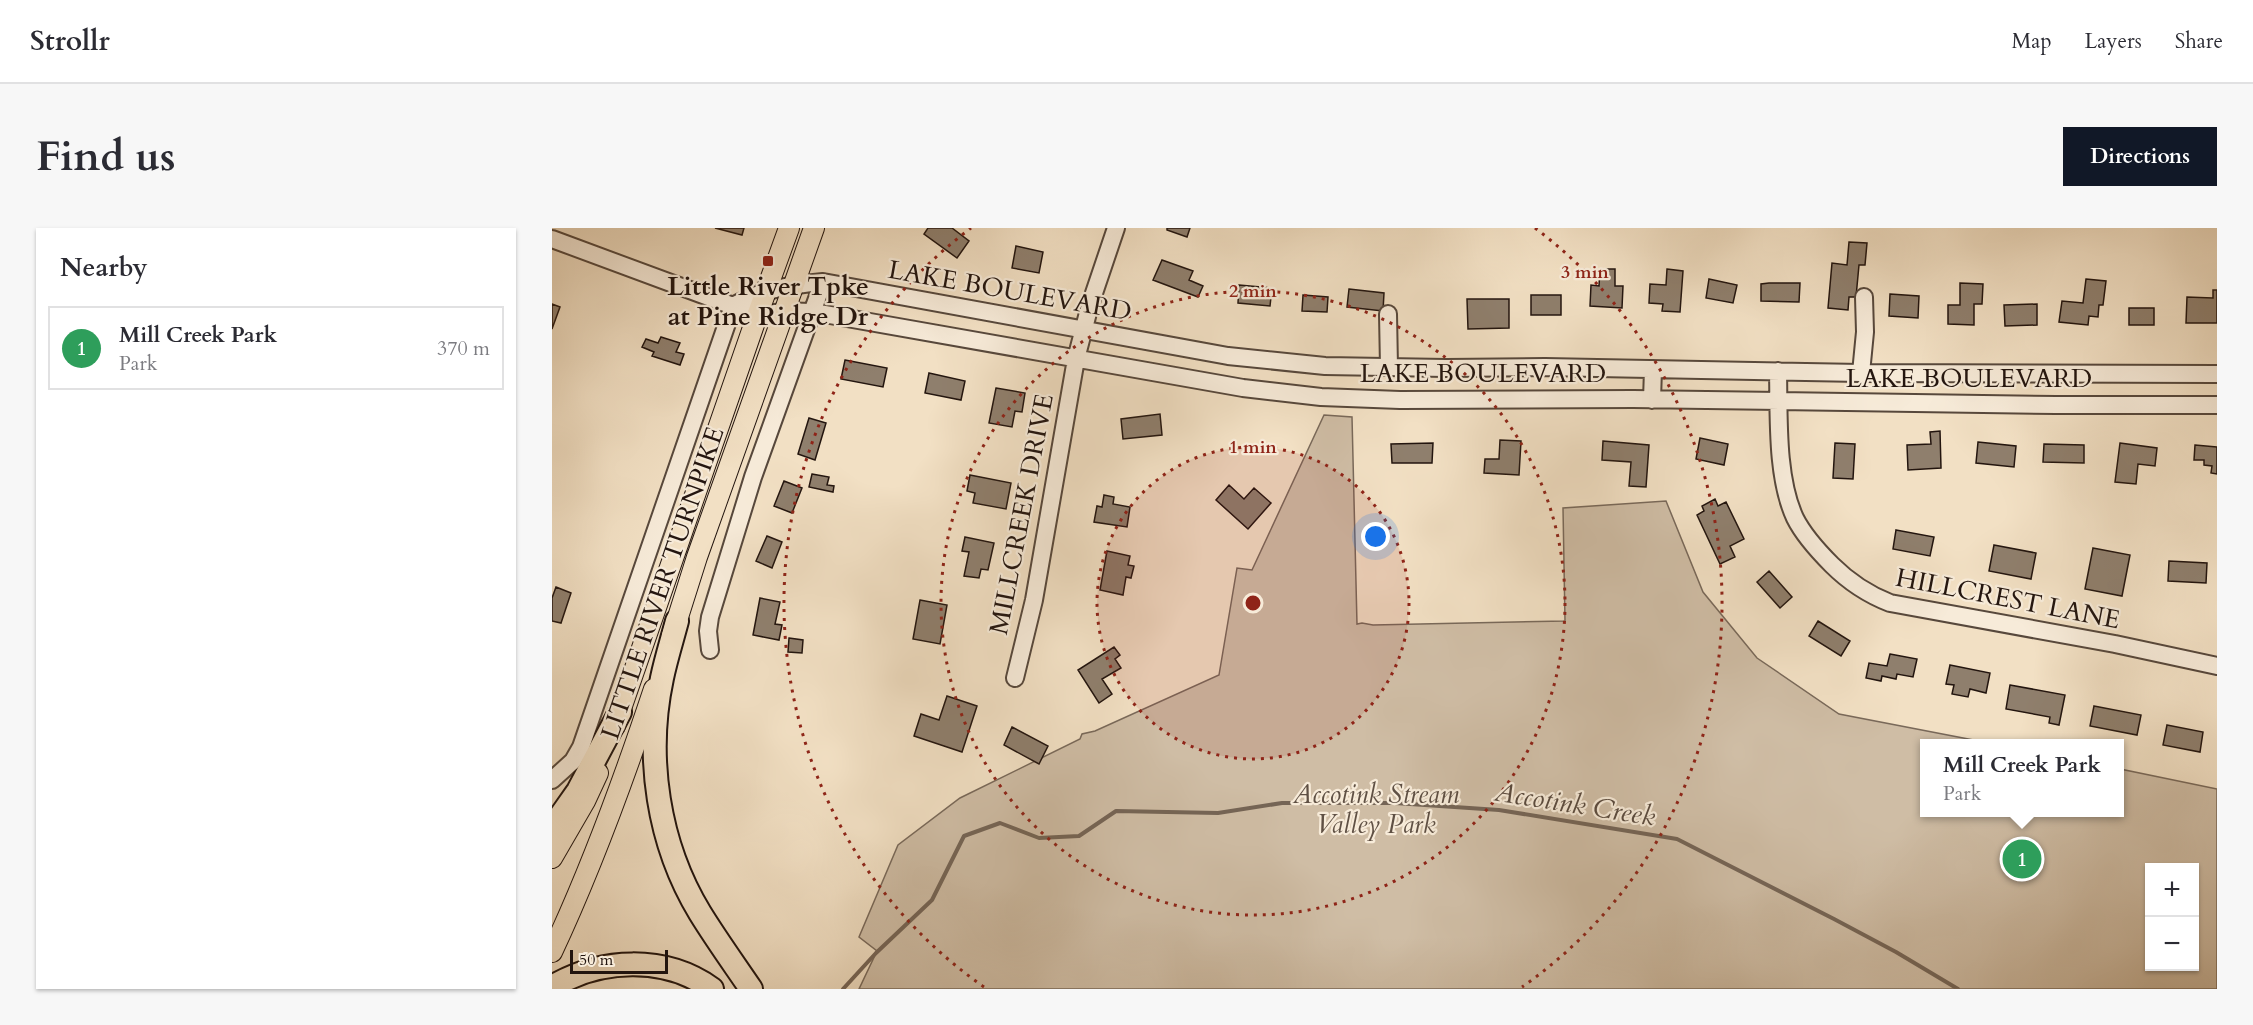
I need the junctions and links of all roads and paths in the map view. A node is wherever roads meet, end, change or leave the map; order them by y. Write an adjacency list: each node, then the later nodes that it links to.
1 (789, 228): 7 (main road, LITTLE RIVER TURNPIKE)
2 (814, 228): 6 (main road, LITTLE RIVER TURNPIKE)
3 (1116, 228): 14 (street)
4 (552, 239): 9 (street)
5 (823, 282): 6 (street, LAKE BOULEVARD); 11 (street); 14 (street, LAKE BOULEVARD)
6 (794, 284): 7 (street, LAKE BOULEVARD); 10 (main road, LITTLE RIVER TURNPIKE)
7 (765, 292): 9 (street, LAKE BOULEVARD); 13 (main road, LITTLE RIVER TURNPIKE)
8 (1864, 297): 19 (street)
9 (733, 306): 13 (street); 29 (street)
10 (785, 312): 11 (street, LAKE BOULEVARD); 13 (street, LAKE BOULEVARD); 24 (main road, LITTLE RIVER TURNPIKE)
11 (813, 312): 15 (street, LAKE BOULEVARD); 25 (street)
12 (1388, 314): 16 (street)
13 (757, 316): 28 (main road, LITTLE RIVER TURNPIKE)
14 (1084, 329): 15 (street, MILLCREEK DRIVE); 16 (street, LAKE BOULEVARD)
15 (1076, 358): 21 (street, LAKE BOULEVARD); 27 (street, MILLCREEK DRIVE)
16 (1389, 367): 17 (street, LAKE BOULEVARD)
17 (1653, 369): 18 (street, LAKE BOULEVARD); 21 (street)
18 (1778, 371): 19 (street, LAKE BOULEVARD); 22 (street, HILLCREST LANE)
19 (1862, 373): 20 (street, LAKE BOULEVARD)
20 (2217, 374)
21 (1652, 400): 22 (street, LAKE BOULEVARD)
22 (1779, 402): 23 (street, LAKE BOULEVARD); 26 (street, HILLCREST LANE)
23 (2217, 405)
24 (677, 621): 32 (main road, LITTLE RIVER TURNPIKE); 35 (highway)
25 (710, 650)
26 (2217, 666)
27 (1015, 678)
28 (620, 712): 30 (highway); 31 (main road, LITTLE RIVER TURNPIKE)
29 (552, 780)
30 (552, 828)
31 (552, 858)
32 (552, 952)
33 (552, 987): 34 (highway)
34 (712, 989)
35 (752, 989)

